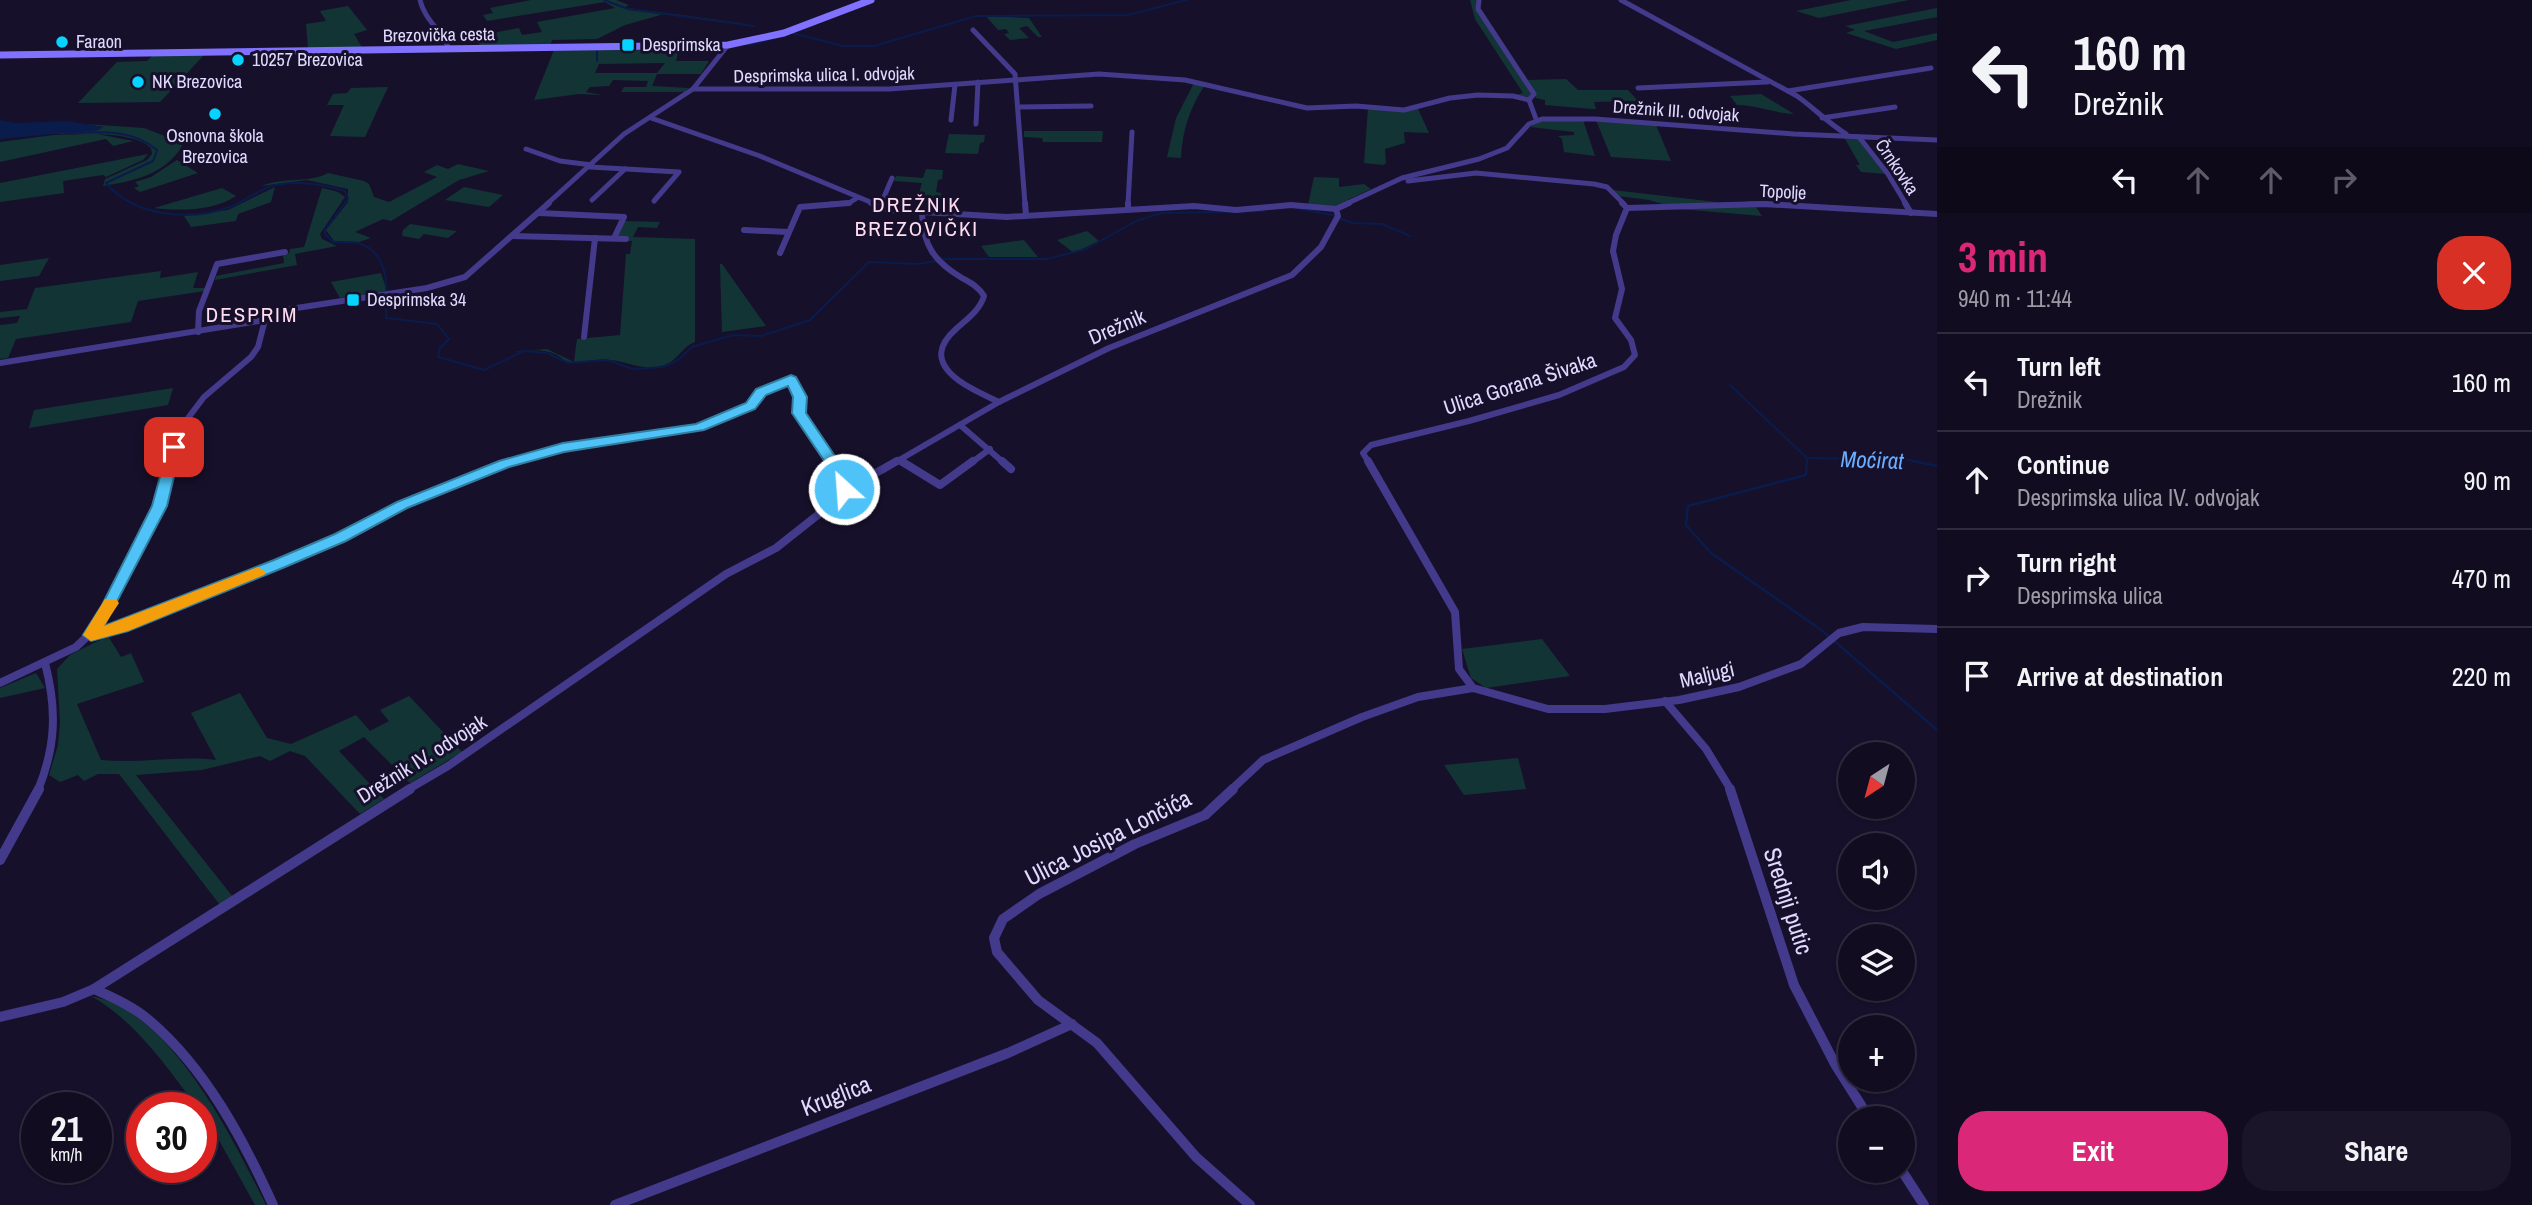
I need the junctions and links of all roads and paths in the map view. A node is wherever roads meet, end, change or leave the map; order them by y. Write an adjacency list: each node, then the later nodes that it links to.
1 (420, 0): 7 (street)
2 (870, 0): 6 (main road, Brezovička cesta)
3 (1479, 0): 17 (street)
4 (1621, 0): 12 (street, Drežnik III. odvojak)
5 (972, 30): 10 (street)
6 (728, 45): 7 (main road, Brezovička cesta); 15 (street)
7 (449, 49): 8 (main road, Brezovička cesta)
8 (0, 55)
9 (1931, 68): 16 (street)
10 (1016, 79): 11 (street, Desprimska ulica I. odvojak); 17 (street, Desprimska ulica I. odvojak); 19 (street)
11 (978, 82): 13 (street, Desprimska ulica I. odvojak); 25 (street)
12 (1767, 82): 14 (street, Drežnik III. odvojak); 16 (street, Drežnik III. odvojak)
13 (955, 85): 15 (street, Desprimska ulica I. odvojak); 23 (street)
14 (1638, 88)
15 (692, 89): 21 (street)
16 (1788, 91): 22 (street, Drežnik III. odvojak)
17 (1529, 100): 24 (street)
18 (1091, 106): 19 (street)
19 (1019, 107): 45 (street)
20 (1895, 107): 22 (street)
21 (651, 118): 31 (street); 35 (street)
22 (1822, 118): 27 (street, Drežnik III. odvojak)
23 (951, 120)
24 (1536, 120): 27 (street, Drežnik III. odvojak); 34 (street)
25 (976, 124)
26 (1132, 132): 40 (street)
27 (1849, 136): 28 (street, Drežnik III. odvojak)
28 (1859, 137): 29 (street, Drežnik III. odvojak); 42 (street, Črnkovka)
29 (1937, 141)
30 (526, 149): 31 (street)
31 (591, 166): 32 (street); 41 (street)
32 (625, 169): 36 (street); 37 (street)
33 (892, 178): 38 (street)
34 (1394, 181): 39 (street); 46 (street)
35 (857, 198): 38 (street); 48 (street)
36 (592, 200)
37 (654, 201)
38 (880, 207): 43 (street)
39 (1627, 208): 42 (street, Topolje); 71 (street, Ulica Gorana Šivaka)
40 (1128, 209): 45 (street); 46 (street)
41 (539, 213): 49 (street); 51 (street)
42 (1911, 213): 44 (street, Topolje)
43 (922, 214): 45 (street); 59 (street)
44 (1937, 214)
45 (1026, 215)
46 (1337, 215): 59 (street, Drežnik)
47 (744, 230): 48 (street)
48 (788, 232): 54 (street)
49 (513, 236): 50 (street); 55 (street)
50 (595, 238): 51 (street); 57 (street)
51 (614, 238): 52 (street)
52 (626, 239)
53 (285, 252): 56 (street)
54 (780, 253)
55 (265, 320): 56 (street); 68 (street)
56 (198, 332): 58 (street)
57 (584, 337)
58 (0, 363)
59 (999, 402): 60 (street, Drežnik)
60 (960, 425): 61 (street); 62 (street, Drežnik)
61 (990, 449): 62 (street); 63 (street)
62 (899, 460): 65 (street, Drežnik)
63 (1011, 469)
64 (842, 477): 65 (street); 66 (street); 68 (street)
65 (862, 480): 66 (street, Drežnik IV. odvojak)
66 (843, 495): 74 (street, Drežnik IV. odvojak)
67 (1937, 629): 72 (street, Maljugi)
68 (91, 635): 69 (street)
69 (45, 663): 70 (street); 73 (street)
70 (0, 683)
71 (1473, 688): 72 (street, Maljugi); 76 (street, Ulica Josipa Lončića)
72 (1665, 701): 77 (street, Srednji putic)
73 (0, 860)
74 (94, 989): 75 (street, Drežnik IV. odvojak); 79 (street)
75 (0, 1017)
76 (1072, 1024): 80 (street, Kruglica); 81 (street, Ulica Josipa Lončića)
77 (1861, 1106)
78 (1910, 1183): 82 (street)
79 (273, 1205)
80 (615, 1205)
81 (1250, 1205)
82 (1924, 1205)

